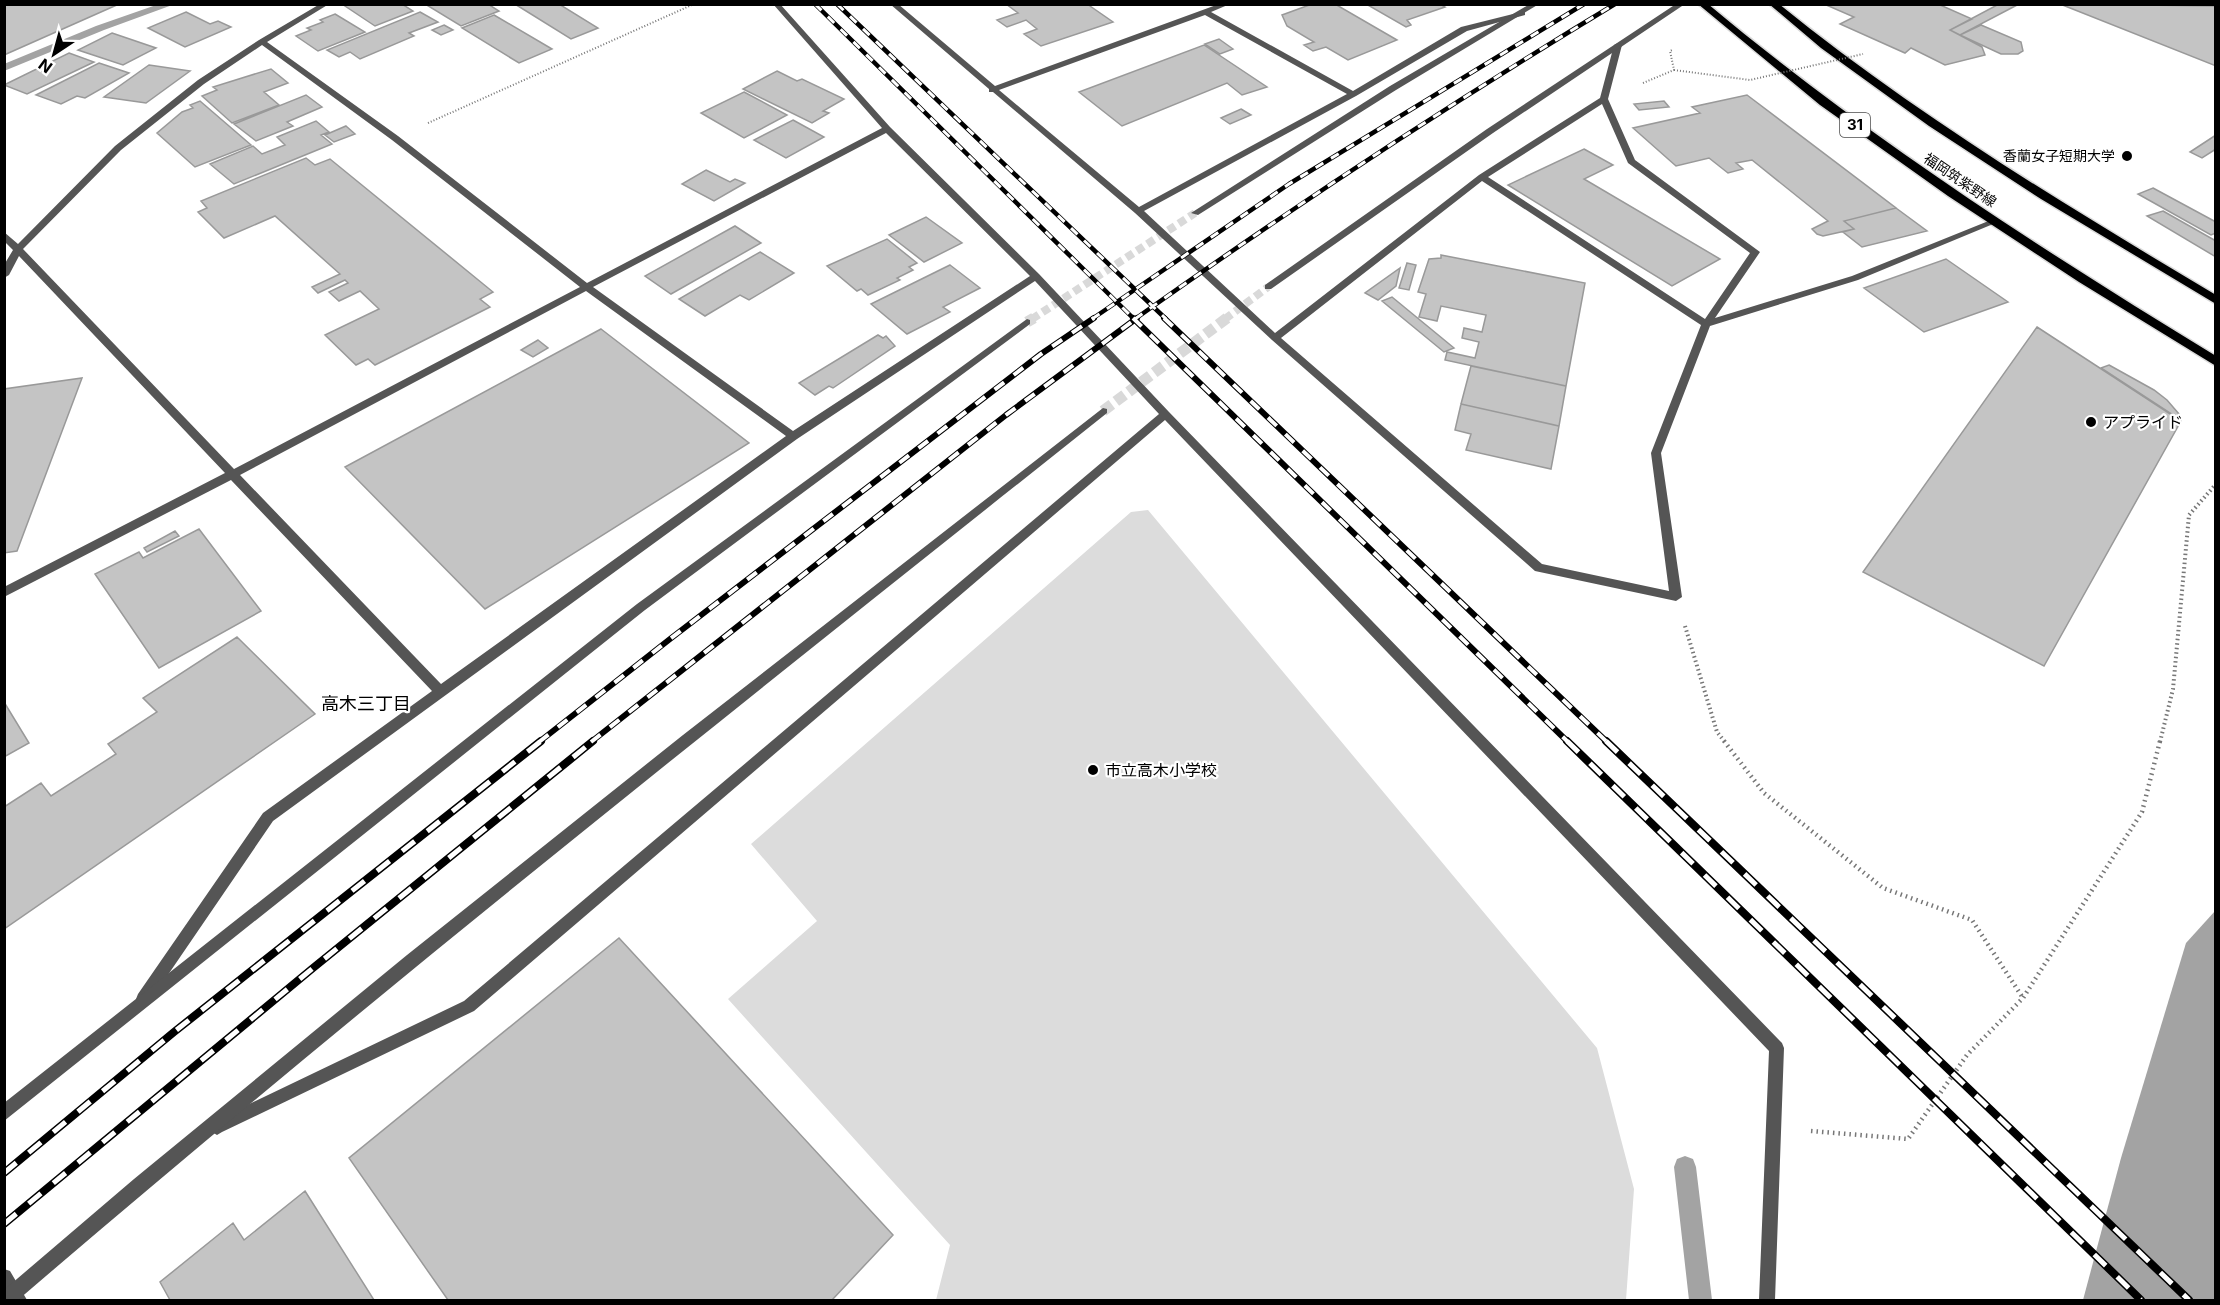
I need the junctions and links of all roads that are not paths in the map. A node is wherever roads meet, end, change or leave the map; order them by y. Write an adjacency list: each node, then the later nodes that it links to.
1 (326, 4): 11 (street)
2 (776, 4): 16 (street)
3 (893, 4): 13 (street)
4 (1227, 4): 9 (street)
5 (1536, 4): 10 (street)
6 (1682, 4): 12 (street)
7 (1702, 4): 20 (main road, 福岡筑紫野線 / 31)
8 (1773, 4): 27 (main road, 福岡筑紫野線)
9 (1207, 13): 13 (street); 14 (street)
10 (1522, 13): 14 (street); 19 (street)
11 (262, 42): 22 (street); 25 (street)
12 (1618, 45): 15 (street); 26 (street)
13 (992, 90): 18 (street)
14 (1353, 94): 18 (street)
15 (1604, 99): 17 (street); 29 (street)
16 (887, 129): 24 (street); 25 (street)
17 (1482, 177): 29 (street); 30 (street)
18 (1138, 211): 30 (street)
19 (1195, 213)
20 (1994, 222): 29 (street); 31 (main road, 福岡筑紫野線 / 31)
21 (5, 236): 22 (street)
22 (17, 250): 23 (street); 35 (street)
23 (4, 274)
24 (1036, 276): 33 (street); 34 (street)
25 (585, 286): 34 (street); 35 (street)
26 (1268, 287)
27 (2216, 300)
28 (1027, 322): 38 (street)
29 (1706, 324): 30 (street)
30 (1275, 338)
31 (2216, 362)
32 (1103, 411): 40 (street)
33 (1165, 414): 40 (street); 43 (street)
34 (793, 436): 37 (street)
35 (235, 474): 36 (street); 37 (street)
36 (4, 593)
37 (441, 692): 38 (street)
38 (137, 1008): 39 (street)
39 (4, 1113)
40 (198, 1136): 42 (street)
41 (4, 1277): 42 (street)
42 (13, 1298)
43 (1767, 1300)

